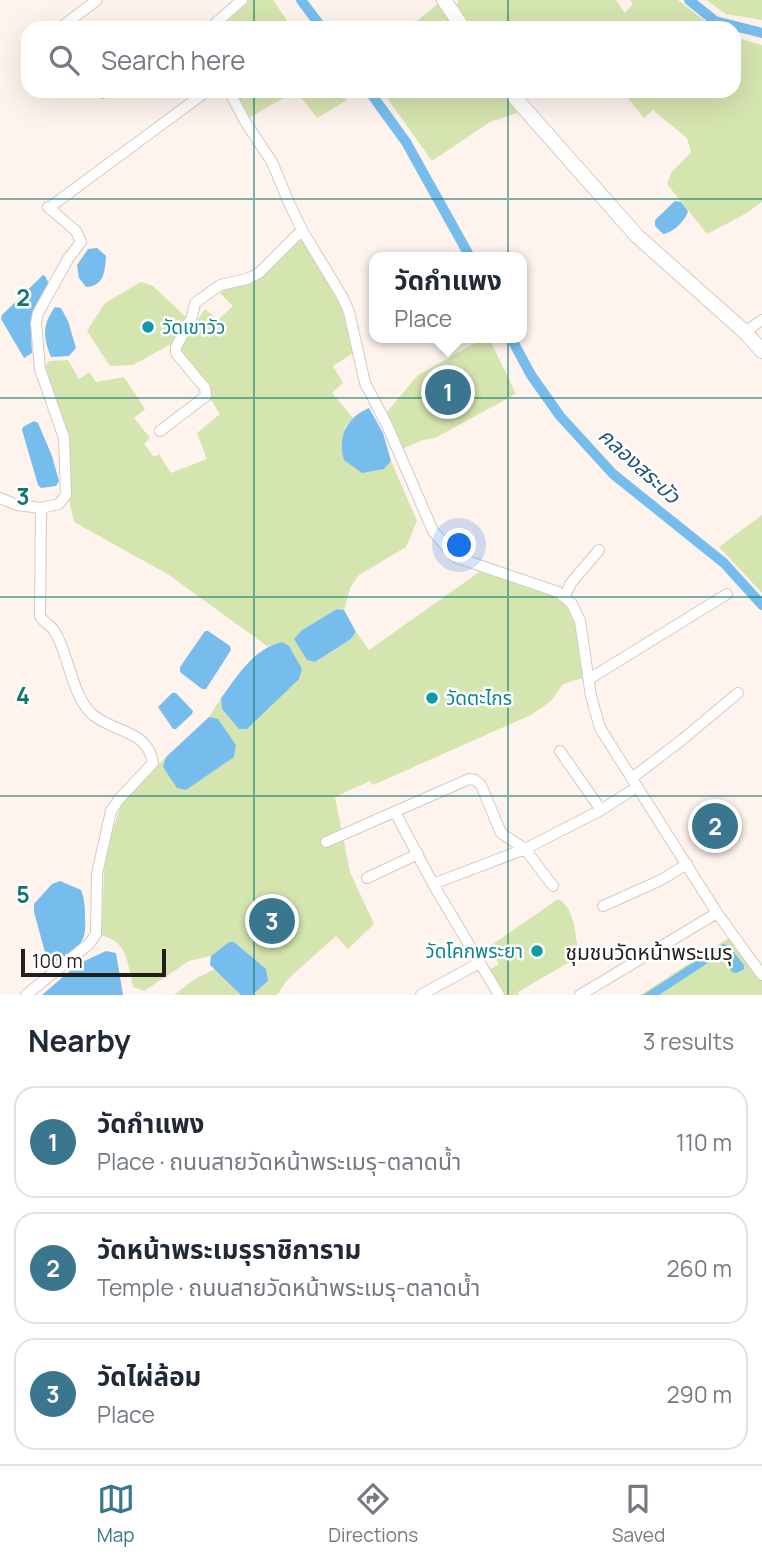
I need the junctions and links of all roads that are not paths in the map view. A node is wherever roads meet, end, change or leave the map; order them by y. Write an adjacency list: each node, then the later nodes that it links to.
1 (242, 0): 5 (street)
2 (443, 0): 6 (street)
3 (94, 1): 4 (street)
4 (70, 21)
5 (218, 21)
6 (458, 21)
7 (197, 98): 16 (street)
8 (233, 98): 10 (street)
9 (515, 98): 12 (street)
10 (302, 230): 14 (street); 19 (street)
11 (762, 320): 12 (street)
12 (745, 332): 13 (street)
13 (762, 351)
14 (160, 431)
15 (0, 498): 16 (street)
16 (41, 508): 38 (street)
17 (599, 550): 19 (street)
18 (727, 594): 20 (street)
19 (564, 597): 20 (street)
20 (589, 679): 23 (street)
21 (738, 693): 23 (street)
22 (560, 751): 24 (street)
23 (635, 782): 24 (street); 29 (street)
24 (601, 810): 27 (street)
25 (396, 812): 26 (street); 27 (street); 28 (street)
26 (326, 842)
27 (525, 849): 31 (street); 32 (street)
28 (418, 854): 30 (street); 31 (street)
29 (687, 864): 33 (street); 34 (street)
30 (367, 878)
31 (433, 884): 35 (street)
32 (553, 886)
33 (603, 906)
34 (716, 914): 36 (street); 37 (street)
35 (479, 963): 39 (street); 40 (street)
36 (762, 975)
37 (584, 994)
38 (26, 995)
39 (421, 995)
40 (499, 995)

